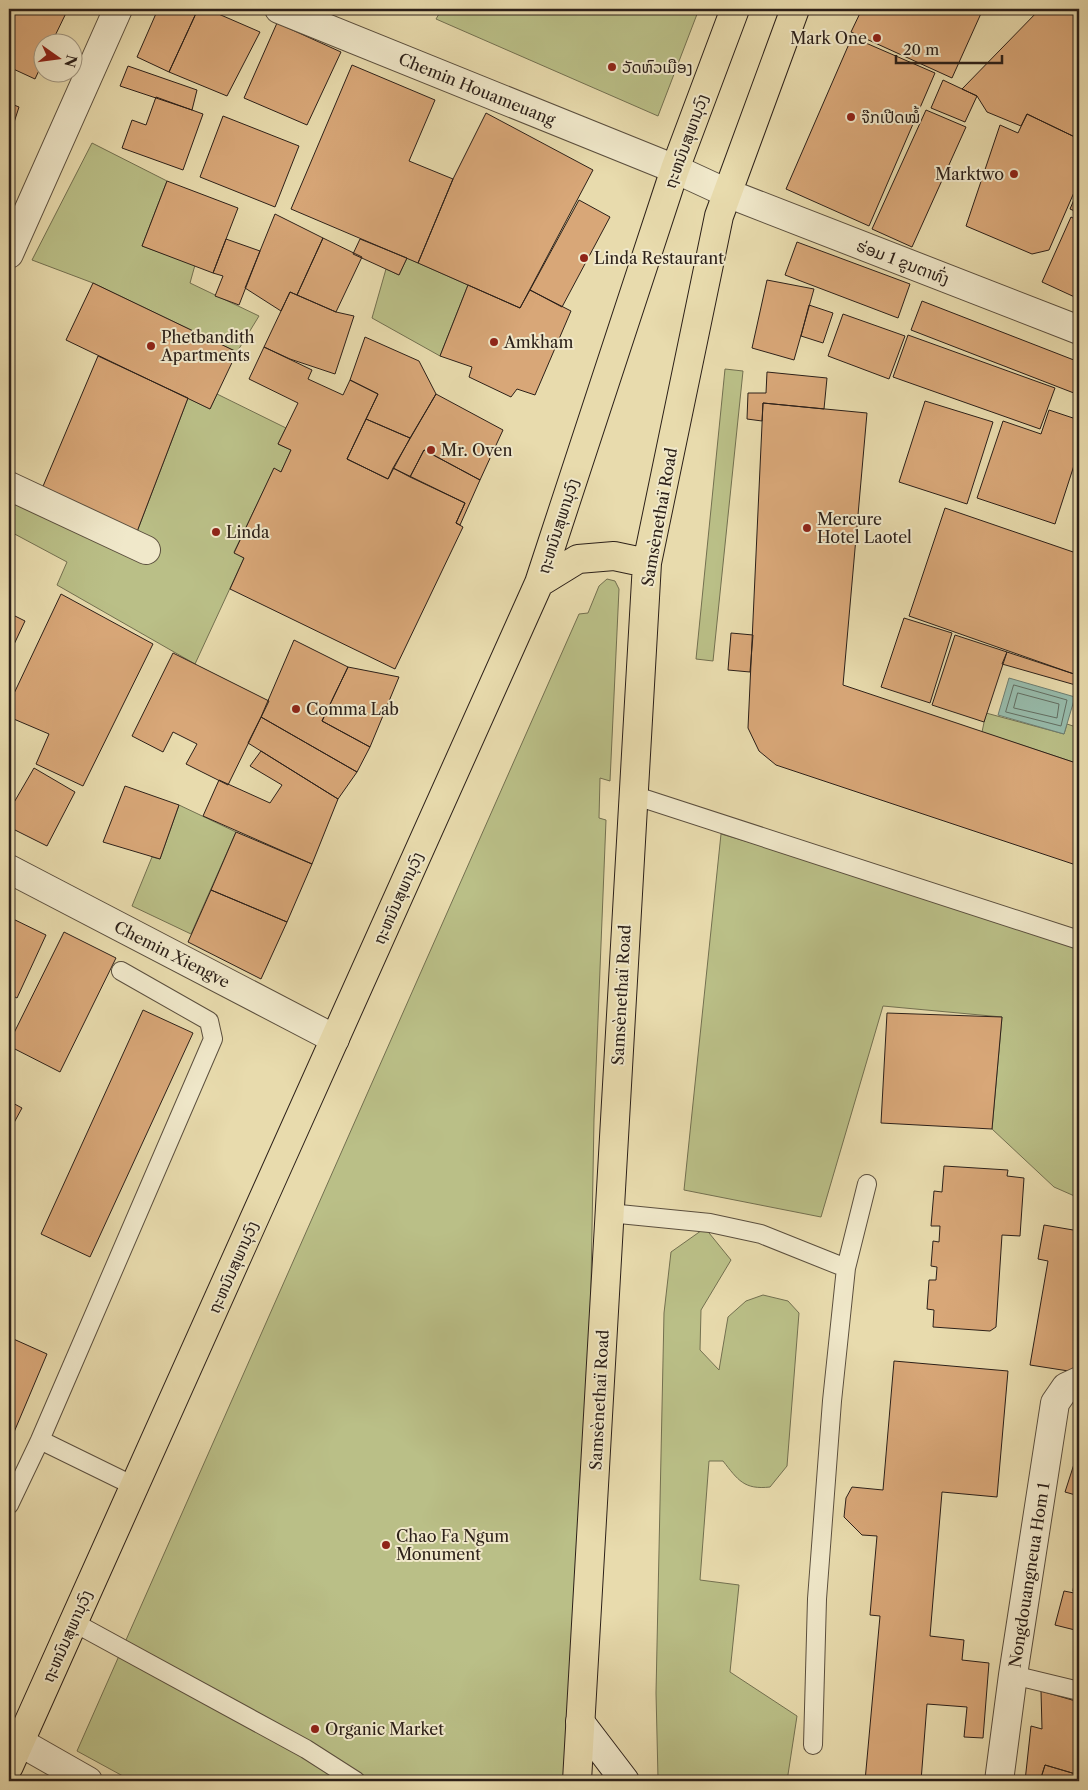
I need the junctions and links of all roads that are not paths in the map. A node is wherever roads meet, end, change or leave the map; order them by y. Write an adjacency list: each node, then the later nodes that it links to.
1 (118, 9): 7 (street)
2 (279, 9): 5 (street, Chemin Houameuang)
3 (736, 9): 5 (highway, ຖະຫນົນສຸພານຸວົງ)
4 (795, 9): 6 (highway)
5 (675, 170): 6 (street, Chemin Houameuang); 12 (highway, ຖະຫນົນສຸພານຸວົງ)
6 (723, 205): 8 (street, ຮ່ອມ 1 ຂູນຕາທົ່ງ); 11 (highway, Samsènethaï Road)
7 (9, 254)
8 (1079, 330)
9 (9, 486): 10 (street)
10 (146, 550)
11 (647, 563): 12 (highway); 13 (highway, Samsènethaï Road)
12 (540, 583): 17 (highway, ຖະຫນົນສຸພານຸວົງ)
13 (633, 795): 15 (lane); 19 (highway, Samsènethaï Road)
14 (9, 869): 17 (street, Chemin Xiengve)
15 (1079, 940)
16 (122, 971): 22 (lane)
17 (335, 1039): 23 (highway, ຖະຫນົນສຸພານຸວົງ)
18 (867, 1184): 20 (lane)
19 (609, 1213): 20 (lane); 28 (highway, Samsènethaï Road)
20 (846, 1268): 29 (lane)
21 (1079, 1381): 26 (street, Nongdouangneua Hom 1)
22 (40, 1440): 23 (lane); 24 (lane)
23 (134, 1486): 25 (highway, ຖະຫນົນສຸພານຸວົງ)
24 (9, 1505)
25 (73, 1622): 30 (highway, ຖະຫນົນສຸພານຸວົງ); 32 (lane)
26 (1013, 1675): 27 (lane); 35 (street, Nongdouangneua Hom 1)
27 (1079, 1691)
28 (580, 1722): 33 (highway, Samsènethaï Road); 34 (street)
29 (813, 1745)
30 (12, 1748): 31 (street)
31 (88, 1781)
32 (356, 1781)
33 (577, 1781)
34 (625, 1781)
35 (999, 1781)

